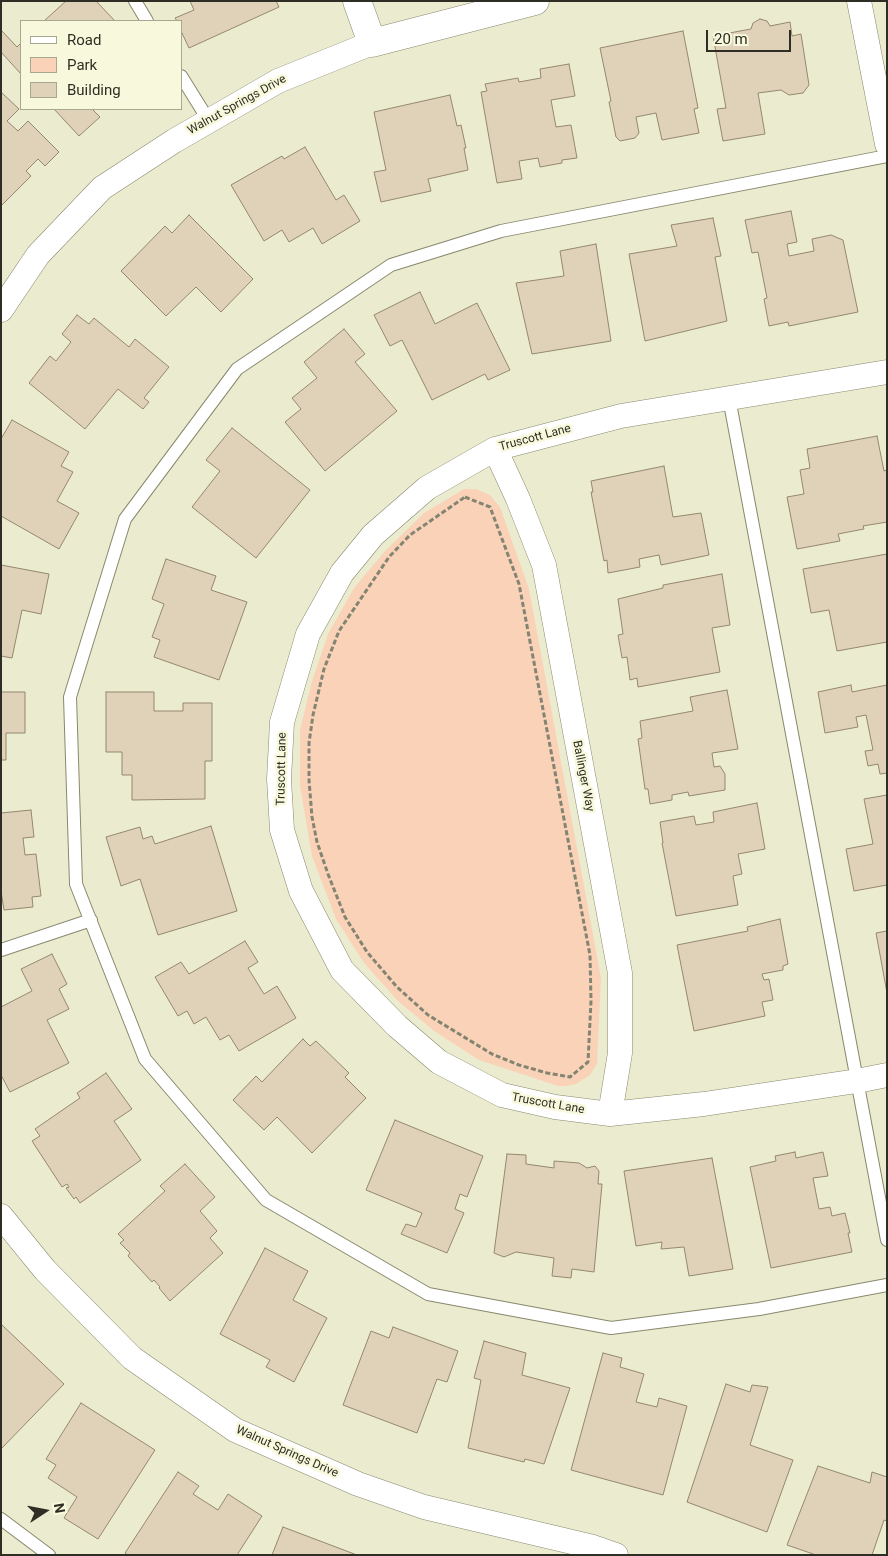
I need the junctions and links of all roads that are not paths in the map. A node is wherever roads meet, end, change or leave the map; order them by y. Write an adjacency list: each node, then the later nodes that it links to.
1 (135, 1): 5 (lane)
2 (357, 1): 6 (street)
3 (535, 1): 6 (street, Walnut Springs Drive)
4 (859, 1): 9 (street)
5 (146, 20)
6 (372, 43): 8 (street, Walnut Springs Drive)
7 (182, 78): 8 (lane)
8 (209, 120): 10 (street, Walnut Springs Drive)
9 (886, 142): 14 (lane)
10 (1, 310)
11 (887, 372): 12 (street, Truscott Lane)
12 (729, 398): 13 (street, Truscott Lane); 17 (lane)
13 (495, 448): 18 (street, Ballinger Way); 18 (street, Truscott Lane)
14 (91, 920): 15 (lane); 21 (lane)
15 (1, 950)
16 (887, 1074): 17 (street, Truscott Lane)
17 (857, 1081): 18 (street, Truscott Lane); 20 (lane)
18 (610, 1114)
19 (1, 1216): 24 (street, Walnut Springs Drive)
20 (887, 1240)
21 (887, 1285)
22 (1, 1519): 23 (lane)
23 (49, 1555)
24 (616, 1555)

